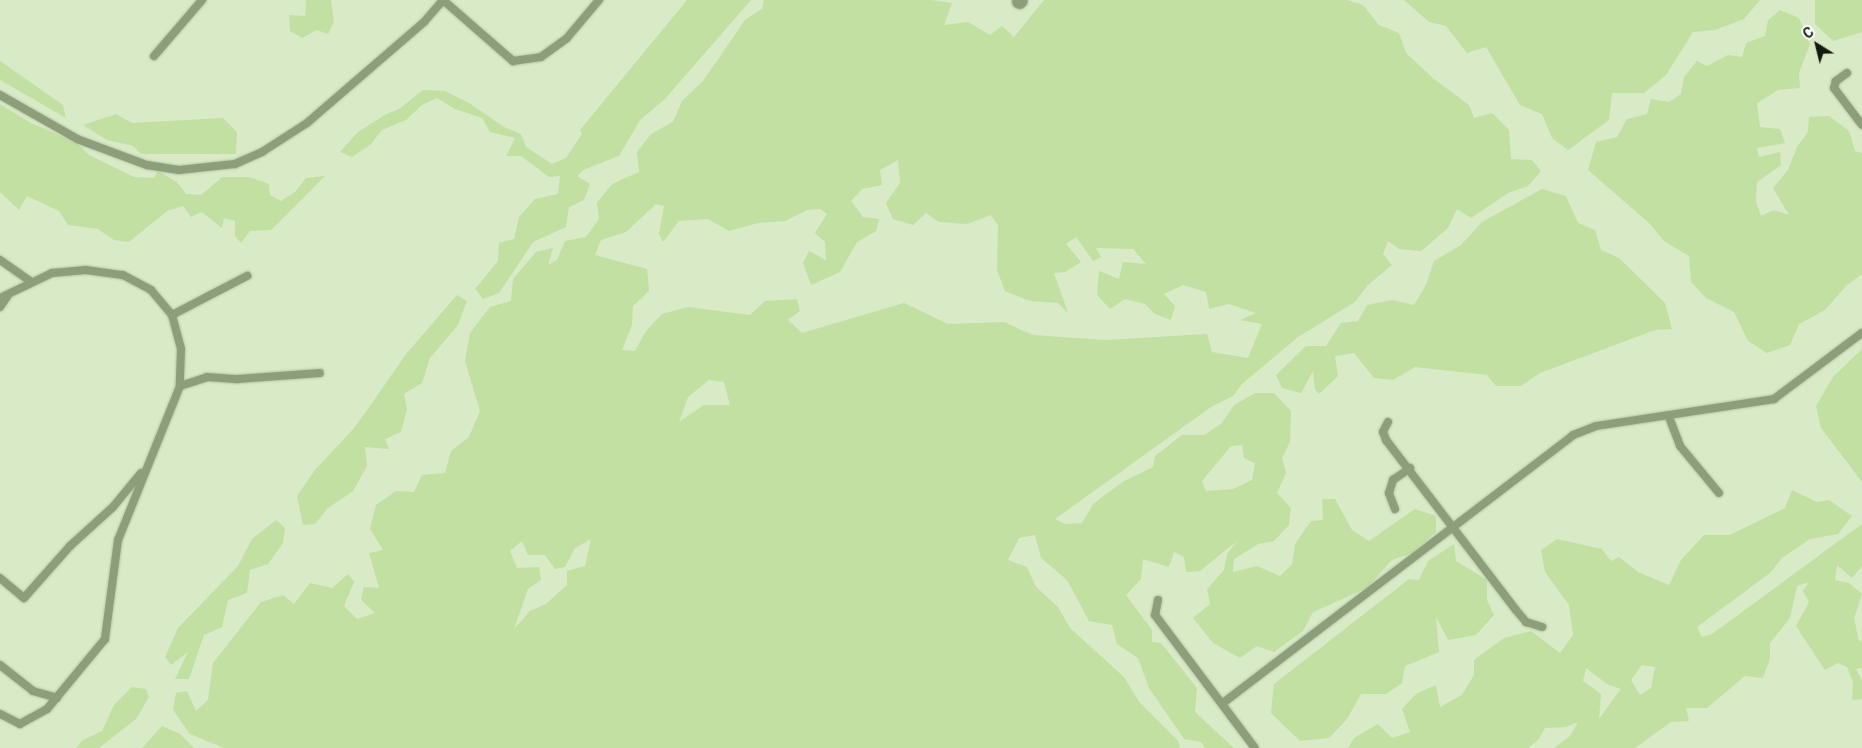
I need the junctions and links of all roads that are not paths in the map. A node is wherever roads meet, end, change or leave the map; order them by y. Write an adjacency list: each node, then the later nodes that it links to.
1 (202, 0): 4 (lane)
2 (443, 0): 3 (lane); 6 (lane)
3 (599, 0)
4 (154, 56)
5 (1847, 74): 7 (lane)
6 (0, 95)
7 (1862, 125)
8 (0, 260): 10 (lane)
9 (247, 276): 13 (lane)
10 (31, 282): 11 (lane); 13 (lane)
11 (4, 296): 12 (lane)
12 (0, 307)
13 (172, 315): 16 (lane)
14 (1862, 333): 17 (lane)
15 (320, 373): 16 (lane)
16 (180, 386): 19 (lane)
17 (1669, 417): 21 (lane); 23 (lane)
18 (1388, 422): 20 (lane)
19 (147, 466): 24 (lane); 28 (lane)
20 (1410, 468): 22 (lane); 23 (lane)
21 (1719, 493)
22 (1395, 509)
23 (1454, 528): 26 (lane); 29 (lane)
24 (0, 578)
25 (1158, 600): 29 (lane)
26 (1542, 627)
27 (0, 665): 28 (lane)
28 (57, 698): 30 (lane)
29 (1223, 703): 31 (lane)
30 (0, 714)
31 (1256, 748)

